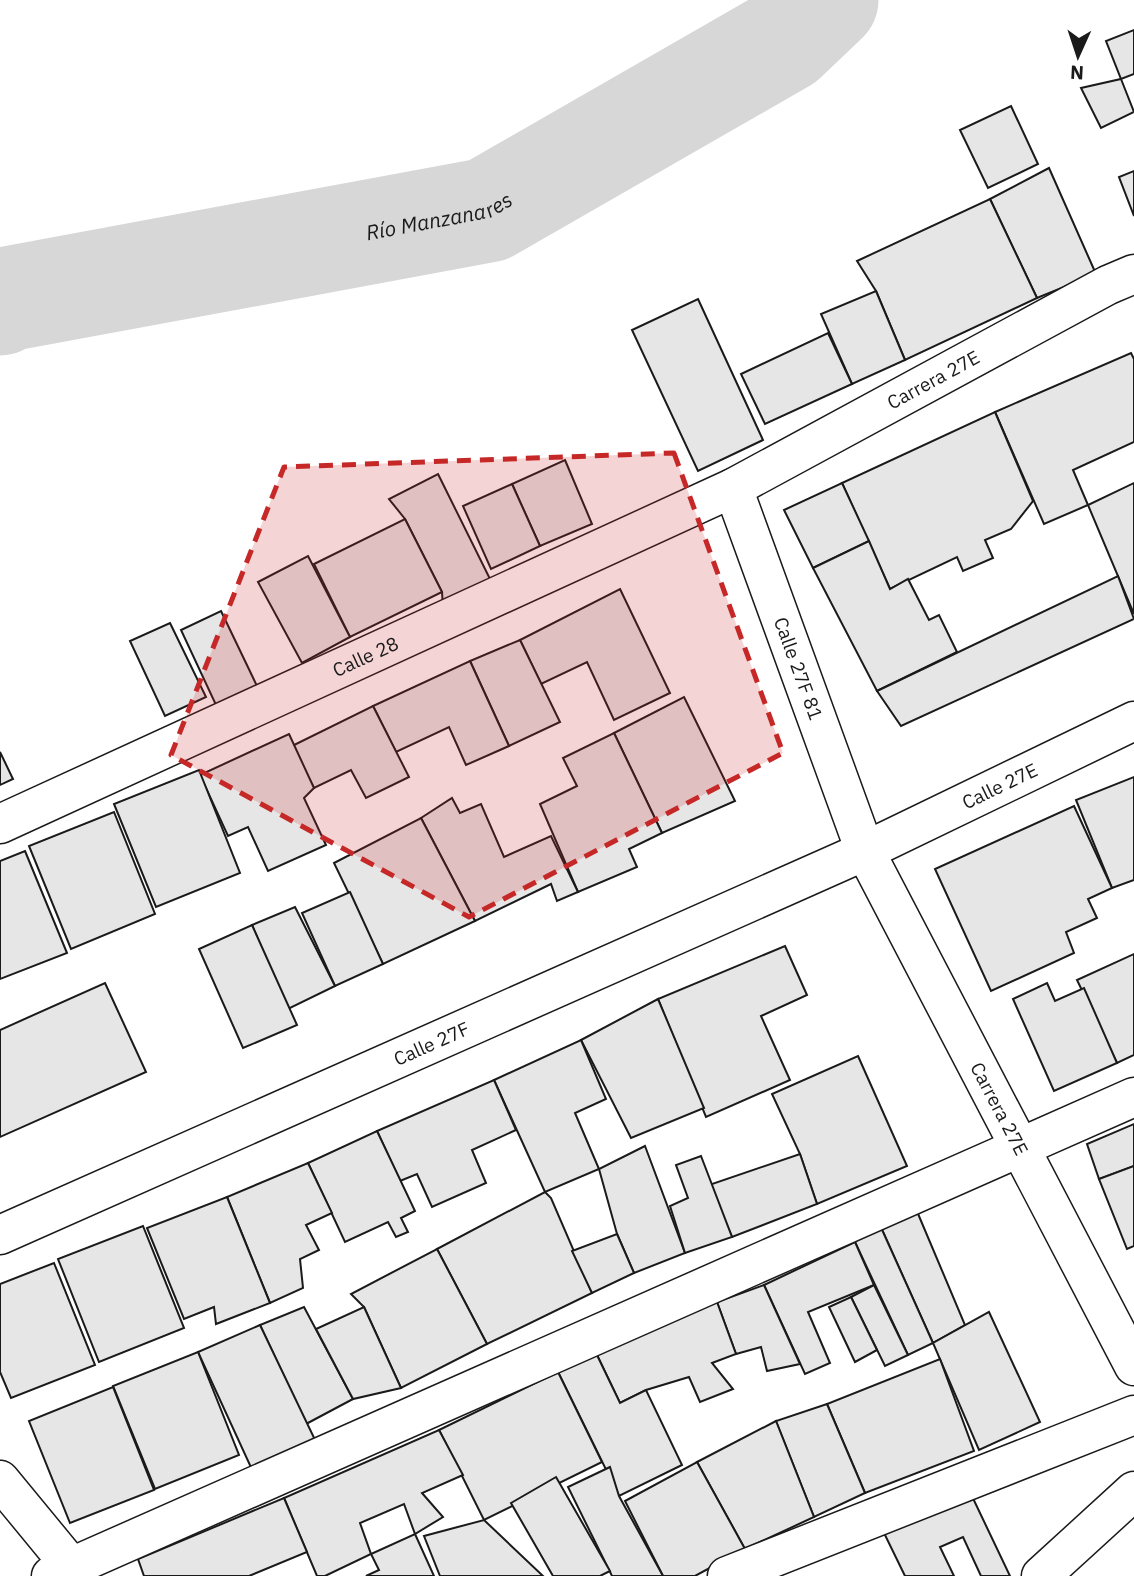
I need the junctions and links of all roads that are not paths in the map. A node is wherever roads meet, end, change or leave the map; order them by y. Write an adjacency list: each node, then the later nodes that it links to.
1 (1134, 274): 2 (street, Carrera 27E)
2 (733, 488): 4 (street, Calle 28); 5 (street, Calle 27F 81)
3 (1134, 721): 5 (street, Calle 27E)
4 (0, 824)
5 (865, 851): 7 (street, Carrera 27E); 8 (street, Calle 27F)
6 (1134, 1097): 7 (street)
7 (1021, 1149): 9 (street, Carrera 27E); 13 (street)
8 (0, 1235)
9 (1134, 1366)
10 (1134, 1415): 14 (street)
11 (0, 1479): 13 (street)
12 (1134, 1492): 15 (street)
13 (68, 1573)
14 (727, 1576)
15 (1041, 1576)

